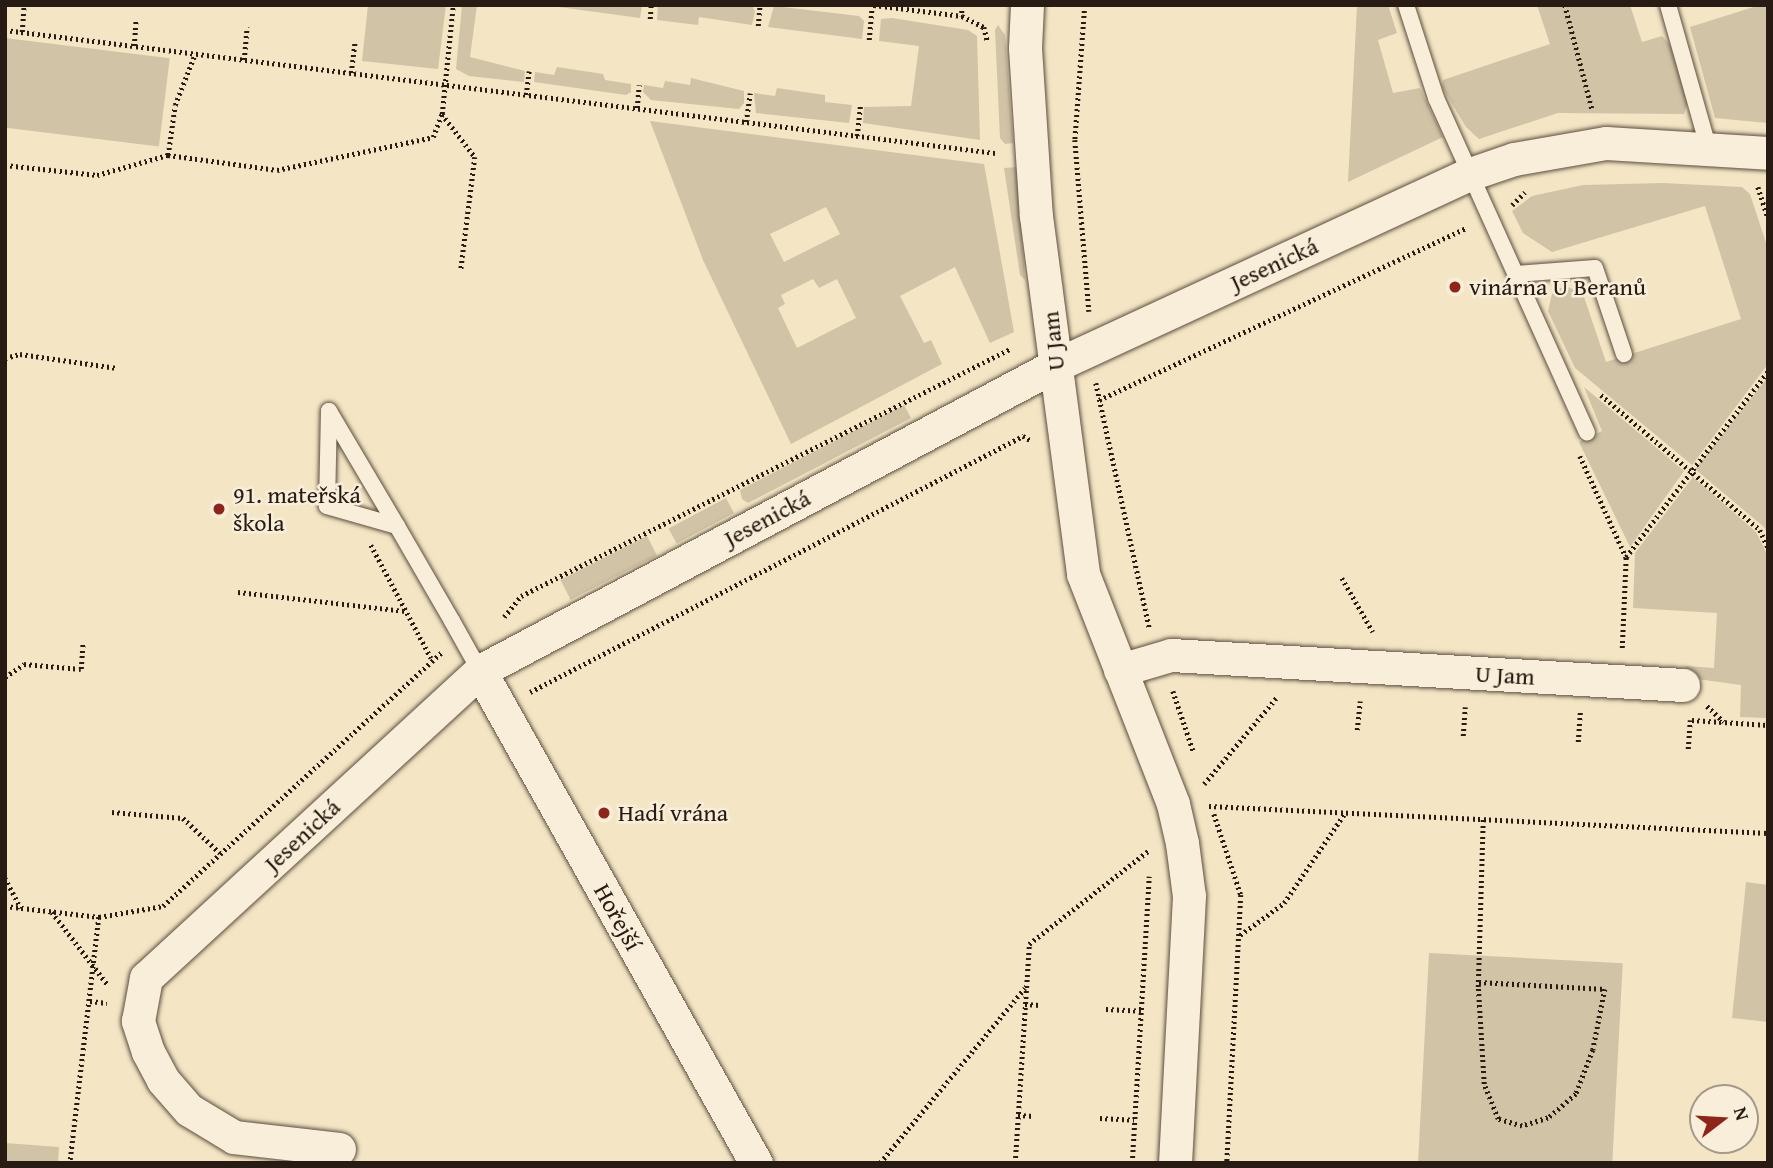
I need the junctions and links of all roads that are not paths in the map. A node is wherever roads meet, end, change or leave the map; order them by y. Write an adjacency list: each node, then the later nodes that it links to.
1 (1027, 5): 9 (street, U Jam)
2 (1406, 5): 6 (lane)
3 (1668, 5): 4 (lane)
4 (1708, 146): 5 (street, Jesenická); 6 (street, Jesenická)
5 (1762, 166)
6 (1470, 174): 7 (lane); 9 (street, Jesenická)
7 (1516, 274): 8 (lane); 10 (lane)
8 (1624, 354)
9 (1056, 365): 12 (street, U Jam); 13 (street, Jesenická)
10 (1587, 432)
11 (397, 526): 11 (lane); 13 (lane)
12 (1120, 670): 14 (street, U Jam); 17 (street, U Jam)
13 (480, 671): 15 (street, Jesenická); 16 (street, Hořejší)
14 (1683, 685)
15 (339, 1149)
16 (756, 1163)
17 (1175, 1163)

